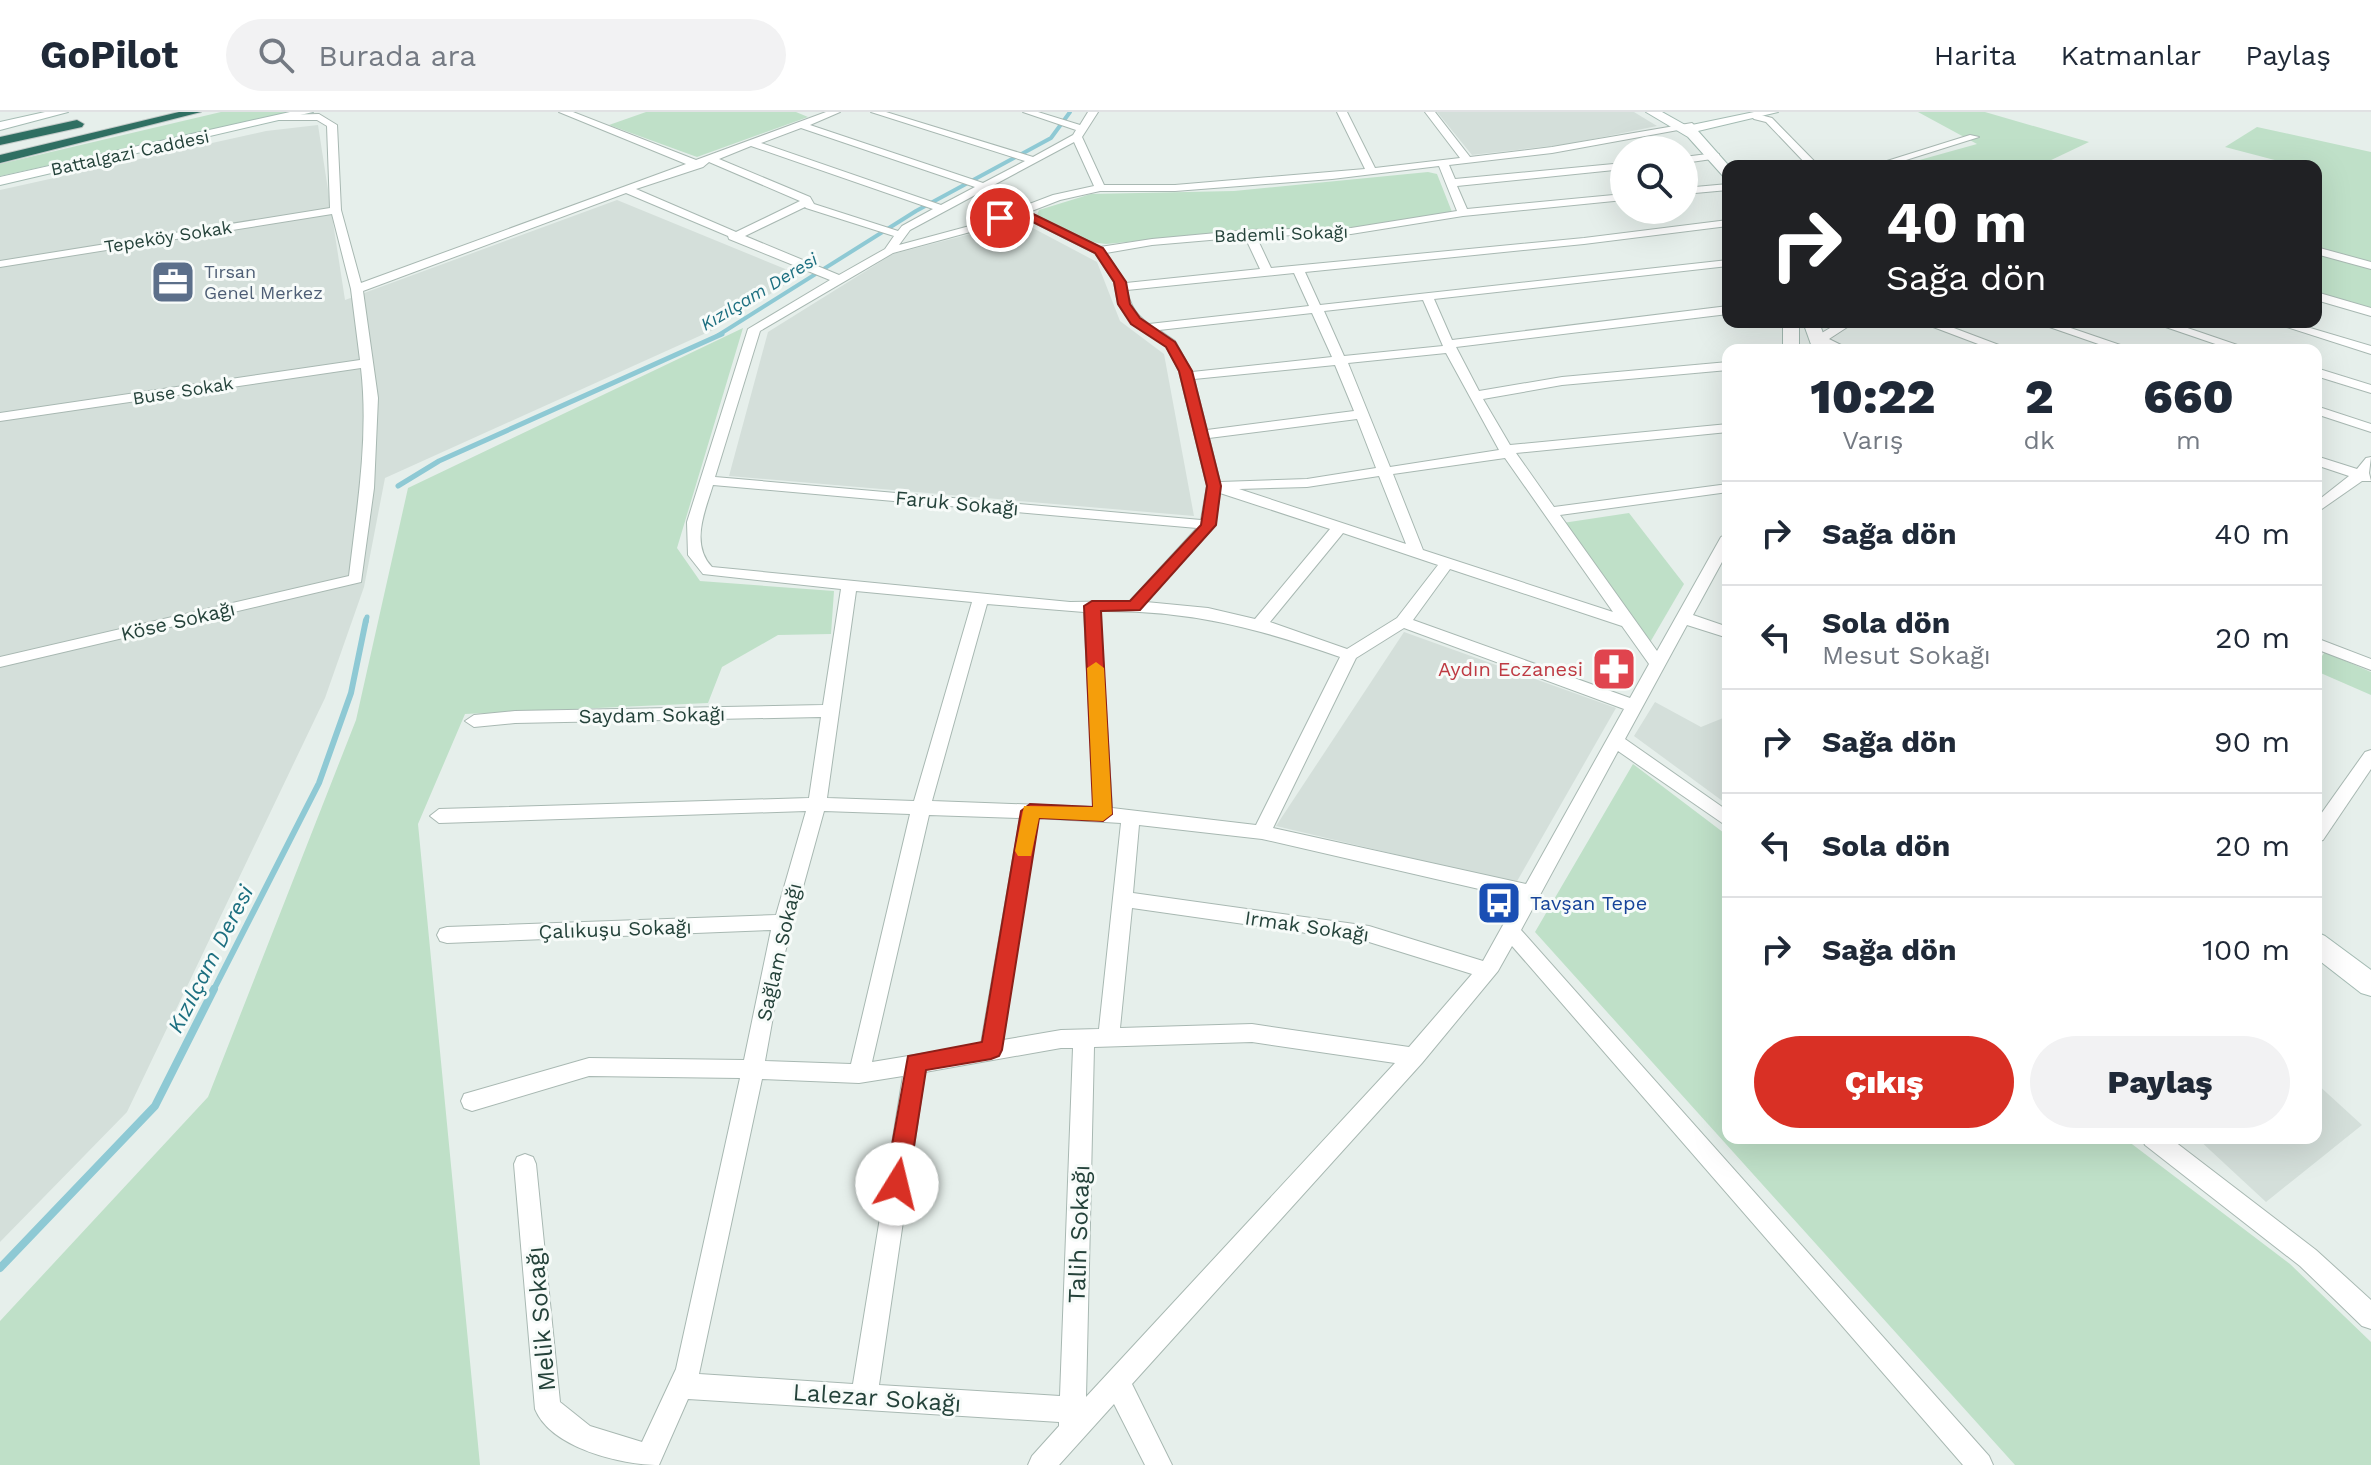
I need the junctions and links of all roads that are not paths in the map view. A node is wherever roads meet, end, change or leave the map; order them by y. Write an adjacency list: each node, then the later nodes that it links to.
1 (62, 112): 20 (street)
2 (151, 112): 24 (highway)
3 (195, 112): 28 (highway)
4 (307, 112): 17 (street, Battalgazi Caddesi)
5 (564, 112): 36 (street)
6 (835, 112): 19 (street)
7 (876, 112): 29 (street)
8 (1028, 112): 22 (street)
9 (1093, 112): 22 (street)
10 (1342, 112): 39 (street)
11 (1445, 112): 15 (street)
12 (1652, 112): 21 (street)
13 (1667, 112): 21 (street)
14 (1772, 112): 16 (street)
15 (1431, 113): 31 (street)
16 (1754, 114): 21 (street); 33 (street)
17 (280, 118): 40 (street, Battalgazi Caddesi); 50 (street)
18 (86, 122): 24 (highway)
19 (801, 125): 25 (street); 42 (street)
20 (0, 126)
21 (1688, 127): 26 (street); 31 (street); 32 (street)
22 (1080, 133): 29 (street); 43 (street)
23 (1974, 137): 34 (street)
24 (0, 144)
25 (754, 144): 30 (street); 49 (street)
26 (1715, 156): 27 (street); 37 (street)
27 (1698, 158)
28 (0, 159)
29 (1028, 159): 42 (street)
30 (713, 160): 36 (street); 48 (street)
31 (1467, 160): 35 (street)
32 (1723, 160)
33 (1808, 160)
34 (1896, 160)
35 (1443, 163): 39 (street); 41 (street)
36 (699, 165): 45 (street)
37 (1722, 165)
38 (1610, 167): 41 (street)
39 (1371, 171): 43 (street)
40 (0, 181)
41 (1451, 183): 52 (street)
42 (980, 185): 49 (street)
43 (1100, 188): 51 (street)
44 (1722, 188): 46 (street)
45 (626, 189): 56 (street); 67 (street)
46 (1698, 190)
47 (1610, 198): 52 (street, Bademli Sokağı)
48 (808, 201): 55 (street); 56 (street)
49 (938, 208): 55 (street)
50 (336, 210): 60 (street, Tepeköy Sokak); 67 (street)
51 (1019, 211): 57 (street); 58 (street)
52 (1463, 213): 54 (street, Bademli Sokağı)
53 (1722, 224): 63 (street)
54 (1249, 233): 58 (street, Bademli Sokağı); 64 (street)
55 (897, 234): 57 (street)
56 (733, 237): 65 (street)
57 (889, 251): 65 (street)
58 (1099, 251): 66 (street)
59 (2322, 252): 62 (street)
60 (0, 264)
61 (1722, 264): 68 (street)
62 (2371, 266)
63 (1298, 269): 64 (street); 70 (street)
64 (1267, 271): 66 (street)
65 (840, 280): 103 (street)
66 (1120, 287): 73 (street)
67 (357, 289): 86 (street)
68 (1427, 296): 70 (street); 83 (street)
69 (2322, 298): 72 (street)
70 (1316, 308): 73 (street); 85 (street)
71 (1722, 311): 83 (street)
72 (2371, 312)
73 (1147, 328): 89 (street)
74 (1841, 328): 79 (street)
75 (1957, 328): 80 (street)
76 (2060, 328): 81 (street)
77 (2191, 328): 82 (street)
78 (2297, 328): 84 (street)
79 (1821, 344)
80 (1993, 344)
81 (2110, 344)
82 (2231, 344)
83 (1449, 346): 85 (street); 91 (street)
84 (2371, 350)
85 (1340, 360): 89 (street); 93 (street)
86 (366, 363): 94 (street, Buse Sokak); 124 (street, Köse Sokağı)
87 (1722, 367): 91 (street)
88 (2322, 374): 90 (street)
89 (1187, 376): 97 (street)
90 (2371, 389)
91 (1475, 396): 98 (street)
92 (2322, 412): 95 (street)
93 (1361, 414): 97 (street); 101 (street)
94 (0, 417)
95 (2371, 428)
96 (1722, 429): 98 (street)
97 (1199, 435): 104 (street)
98 (1508, 452): 101 (street); 107 (street)
99 (2371, 461): 102 (street)
100 (2322, 462): 102 (street)
101 (1383, 472): 104 (street); 111 (street)
102 (2366, 477): 106 (street)
103 (706, 480): 108 (street, Faruk Sokağı); 113 (street)
104 (1214, 486): 108 (street); 109 (street)
105 (1722, 489): 107 (street)
106 (2322, 505)
107 (1551, 512): 119 (street)
108 (1208, 525): 116 (street)
109 (1340, 527): 111 (street); 120 (street)
110 (1722, 548): 117 (street)
111 (1417, 553): 112 (street)
112 (1447, 563): 118 (street); 119 (street)
113 (849, 585): 114 (street); 128 (street, Sağlam Sokağı)
114 (981, 598): 115 (street); 133 (street)
115 (1092, 606): 116 (street); 135 (street)
116 (1134, 606): 120 (street)
117 (1684, 618): 121 (street); 125 (street)
118 (1403, 622): 123 (street); 127 (street)
119 (1629, 623): 125 (street)
120 (1259, 625): 123 (street)
121 (1722, 631)
122 (2322, 645): 126 (street)
123 (1349, 655): 140 (street)
124 (0, 662)
125 (1658, 665): 127 (street)
126 (2371, 665)
127 (1634, 706): 130 (street)
128 (831, 711): 129 (street, Saydam Sokağı); 132 (street, Sağlam Sokağı)
129 (474, 721)
130 (1615, 740): 137 (street); 141 (street)
131 (2371, 756): 139 (street)
132 (817, 804): 133 (street); 136 (street); 143 (street, Sağlam Sokağı)
133 (921, 808): 134 (street); 157 (street)
134 (1030, 811): 135 (street); 153 (street)
135 (1103, 814): 138 (street)
136 (439, 816)
137 (1722, 816)
138 (1131, 817): 140 (street); 142 (street)
139 (2322, 826)
140 (1262, 832): 141 (street)
141 (1531, 893): 144 (street)
142 (1123, 899): 148 (street, Irmak Sokağı); 151 (street)
143 (783, 922): 145 (street, Çalıkuşu Sokağı); 156 (street, Sağlam Sokağı)
144 (1510, 931): 148 (street); 169 (street)
145 (447, 935)
146 (2322, 948): 149 (street)
147 (2322, 965): 150 (street)
148 (1486, 970): 154 (street)
149 (2371, 985)
150 (2371, 1000)
151 (1109, 1037): 152 (street); 154 (street)
152 (1084, 1038): 153 (street); 165 (street, Talih Sokağı)
153 (991, 1050): 155 (street)
154 (1414, 1057): 162 (street)
155 (916, 1063): 157 (street); 164 (street)
156 (753, 1069): 157 (street); 158 (street); 163 (street, Sağlam Sokağı)
157 (859, 1074)
158 (472, 1101)
159 (2161, 1144): 161 (street)
160 (525, 1164): 166 (street, Melik Sokağı)
161 (2371, 1317)
162 (1117, 1382): 165 (street); 168 (street)
163 (681, 1386): 164 (street, Lalezar Sokağı); 166 (street, Sağlam Sokağı)
164 (864, 1397): 165 (street, Lalezar Sokağı)
165 (1072, 1420): 167 (street)
166 (647, 1461)
167 (1041, 1465)
168 (1159, 1465)
169 (1980, 1465)

